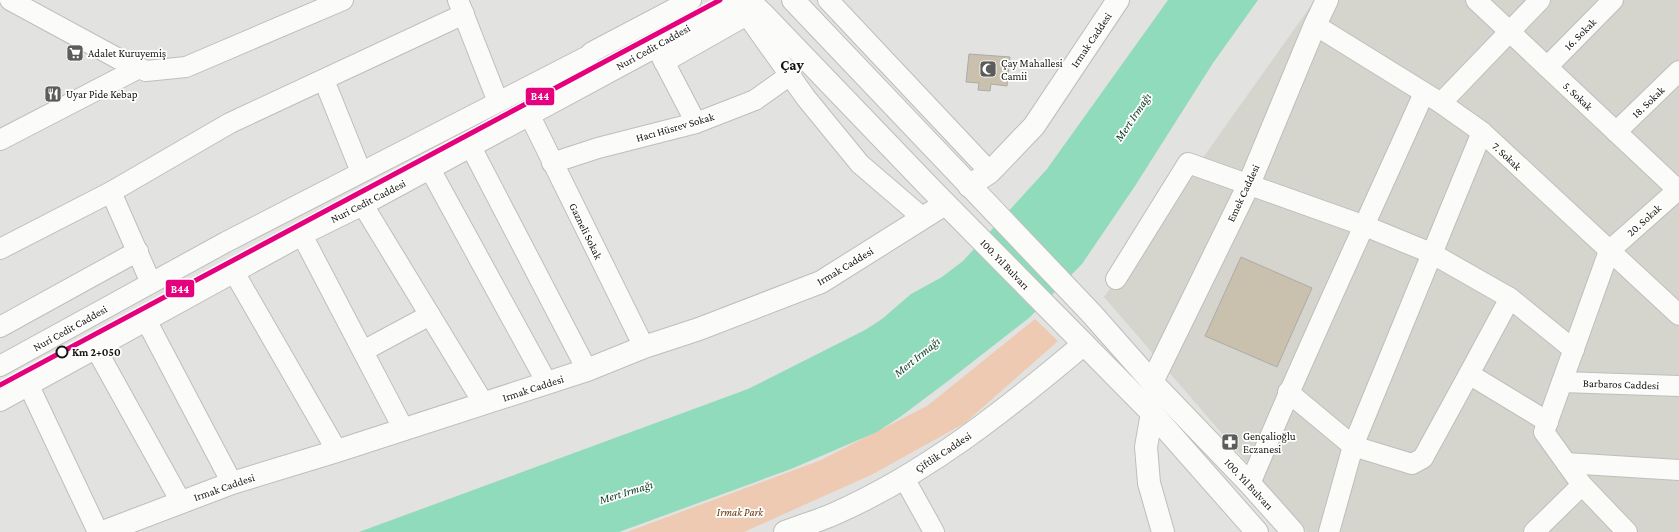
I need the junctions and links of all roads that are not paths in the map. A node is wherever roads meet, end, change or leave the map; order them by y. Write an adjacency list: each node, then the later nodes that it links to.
1 (10, 0): 18 (street)
2 (343, 0): 18 (street)
3 (692, 0): 23 (street, Nuri Cedit Caddesi)
4 (736, 0): 16 (street, Nuri Cedit Caddesi)
5 (748, 0): 38 (main road, 100. Yıl Bulvarı)
6 (793, 0): 35 (main road, 100. Yıl Bulvarı)
7 (828, 0): 33 (street)
8 (1118, 0): 33 (main road, Irmak Caddesi)
9 (1327, 0): 14 (main road, Emek Caddesi)
10 (1476, 0): 15 (street, 5. Sokak)
11 (1540, 0): 15 (street)
12 (1613, 0): 17 (street, 16. Sokak)
13 (461, 7): 21 (street); 23 (street)
14 (1315, 25): 22 (street, 7. Sokak); 34 (main road, Emek Caddesi)
15 (1510, 32): 17 (street, 5. Sokak); 22 (street)
16 (660, 55): 20 (street); 24 (street, Nuri Cedit Caddesi); 25 (street)
17 (1547, 67): 27 (street, 5. Sokak)
18 (139, 68): 28 (street)
19 (1679, 71): 27 (street, 18. Sokak)
20 (790, 75): 25 (street, Hacı Hüsrev Sokak); 40 (street)
21 (324, 80): 32 (street); 37 (street)
22 (1433, 98): 26 (street, 7. Sokak); 41 (street)
23 (498, 102): 32 (street, Nuri Cedit Caddesi)
24 (529, 114): 29 (street, Nuri Cedit Caddesi); 30 (street, Gazneli Sokak)
25 (696, 123): 30 (street, Hacı Hüsrev Sokak)
26 (1482, 132): 45 (street, 7. Sokak); 46 (street)
27 (1616, 132): 36 (street, 5. Sokak)
28 (0, 140)
29 (471, 147): 31 (street, Nuri Cedit Caddesi); 61 (street)
30 (552, 163): 56 (street, Gazneli Sokak)
31 (430, 169): 39 (street, Nuri Cedit Caddesi); 65 (street)
32 (361, 172): 49 (street, Nuri Cedit Caddesi)
33 (990, 172): 35 (main road, Irmak Caddesi)
34 (1249, 184): 41 (street); 48 (street); 63 (main road, Emek Caddesi)
35 (969, 186): 63 (main road, 100. Yıl Bulvarı)
36 (1679, 190): 45 (street, 20. Sokak)
37 (111, 192): 43 (street); 44 (street)
38 (945, 204): 40 (main road, Irmak Caddesi); 55 (main road, 100. Yıl Bulvarı)
39 (363, 205): 42 (street, Nuri Cedit Caddesi); 51 (street)
40 (923, 218): 56 (main road, Irmak Caddesi)
41 (1365, 226): 46 (street); 68 (street)
42 (302, 235): 47 (street, Nuri Cedit Caddesi); 59 (street)
43 (0, 250)
44 (138, 251): 49 (street); 54 (street)
45 (1609, 251): 52 (street, 7. Sokak); 58 (street)
46 (1431, 253): 50 (street); 74 (street)
47 (234, 272): 53 (street, Nuri Cedit Caddesi); 75 (street)
48 (1116, 279)
49 (152, 283): 60 (street, Nuri Cedit Caddesi)
50 (1510, 298): 58 (street); 62 (street)
51 (430, 314): 59 (street); 70 (street)
52 (1679, 315)
53 (146, 320): 57 (street, Nuri Cedit Caddesi); 79 (street)
54 (0, 327)
55 (1084, 344): 71 (main road, 100. Yıl Bulvarı); 78 (main road, Çiftlik Caddesi)
56 (644, 346): 61 (main road, Irmak Caddesi)
57 (95, 347): 66 (street, Nuri Cedit Caddesi); 82 (street)
58 (1574, 350): 64 (street)
59 (363, 351): 73 (street)
60 (0, 366)
61 (587, 370): 65 (main road, Irmak Caddesi)
62 (1469, 374): 72 (street); 74 (street)
63 (1152, 382): 80 (main road, 100. Yıl Bulvarı)
64 (1562, 382): 67 (street, Barbaros Caddesi); 72 (street)
65 (547, 383): 70 (main road, Irmak Caddesi)
66 (29, 386): 69 (street, Nuri Cedit Caddesi); 85 (street)
67 (1679, 386)
68 (1288, 392): 74 (street); 80 (street)
69 (0, 401)
70 (484, 404): 73 (main road, Irmak Caddesi)
71 (1152, 413): 88 (main road); 89 (main road, 100. Yıl Bulvarı)
72 (1548, 422): 76 (street)
73 (404, 430): 75 (main road, Irmak Caddesi)
74 (1353, 446): 84 (street)
75 (337, 451): 79 (main road, Irmak Caddesi)
76 (1566, 463): 77 (street); 81 (street)
77 (1679, 470)
78 (904, 478): 83 (main road, Çiftlik Caddesi); 87 (street)
79 (232, 483): 82 (main road, Irmak Caddesi)
80 (1250, 484): 90 (main road, 100. Yıl Bulvarı)
81 (1582, 485): 91 (street); 92 (street)
82 (181, 502): 86 (main road, Irmak Caddesi)
83 (800, 530)
84 (1330, 531)
85 (98, 532)
86 (103, 532)
87 (934, 532)
88 (1163, 532)
89 (1258, 532)
90 (1293, 532)
91 (1534, 532)
92 (1627, 532)

